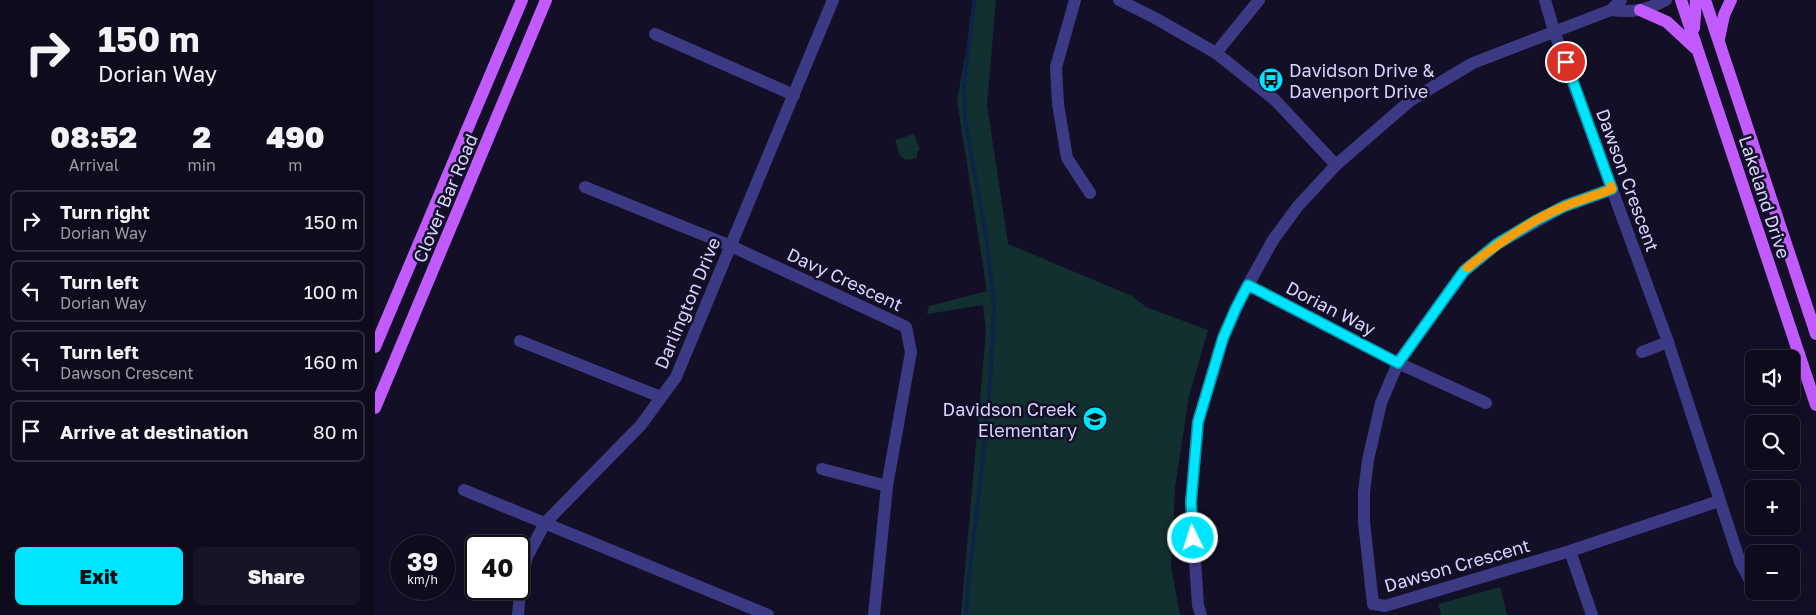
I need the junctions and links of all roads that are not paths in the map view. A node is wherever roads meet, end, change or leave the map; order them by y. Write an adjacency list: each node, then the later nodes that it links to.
1 (522, 0): 30 (main road, Clover Bar Road)
2 (546, 0): 36 (main road, Clover Bar Road)
3 (833, 0): 20 (street, Darlington Drive)
4 (1075, 0): 24 (street)
5 (1119, 0): 19 (street)
6 (1259, 0): 19 (street)
7 (1545, 0): 15 (street, Dawson Crescent)
8 (1621, 0): 13 (street)
9 (1666, 0): 14 (street)
10 (1681, 0): 18 (main road, Lakeland Drive)
11 (1731, 0): 17 (main road)
12 (1695, 2): 17 (main road, Lakeland Drive); 18 (main road)
13 (1611, 10): 14 (street); 15 (street)
14 (1640, 10): 18 (main road)
15 (1554, 31): 21 (street); 23 (street, Dawson Crescent)
16 (655, 34): 20 (street)
17 (1719, 42): 27 (main road, Lakeland Drive)
18 (1698, 52): 35 (main road, Lakeland Drive)
19 (1216, 53): 21 (street)
20 (794, 96): 25 (street, Darlington Drive)
21 (1336, 165): 26 (street)
22 (585, 187): 25 (street)
23 (1612, 189): 29 (street, Dawson Crescent); 32 (street)
24 (1091, 193)
25 (731, 246): 33 (street, Darlington Drive); 38 (street, Davy Crescent)
26 (1248, 285): 32 (street, Dorian Way); 47 (street)
27 (1816, 334)
28 (520, 341): 33 (street)
29 (1668, 342): 31 (street); 40 (street, Dawson Crescent)
30 (375, 347)
31 (1642, 352)
32 (1398, 363): 34 (street, Dorian Way); 42 (street, Dawson Crescent)
33 (661, 397): 41 (street, Darlington Drive)
34 (1486, 403)
35 (1816, 405)
36 (375, 408)
37 (822, 469): 38 (street)
38 (887, 486): 46 (street, Davy Crescent)
39 (464, 490): 41 (street)
40 (1719, 501): 42 (street, Dawson Crescent); 43 (street, Dawson Crescent)
41 (545, 523): 44 (street, Darlington Drive); 45 (street)
42 (1570, 551): 48 (street)
43 (1745, 571)
44 (518, 615)
45 (768, 615)
46 (874, 615)
47 (1201, 615)
48 (1591, 615)

